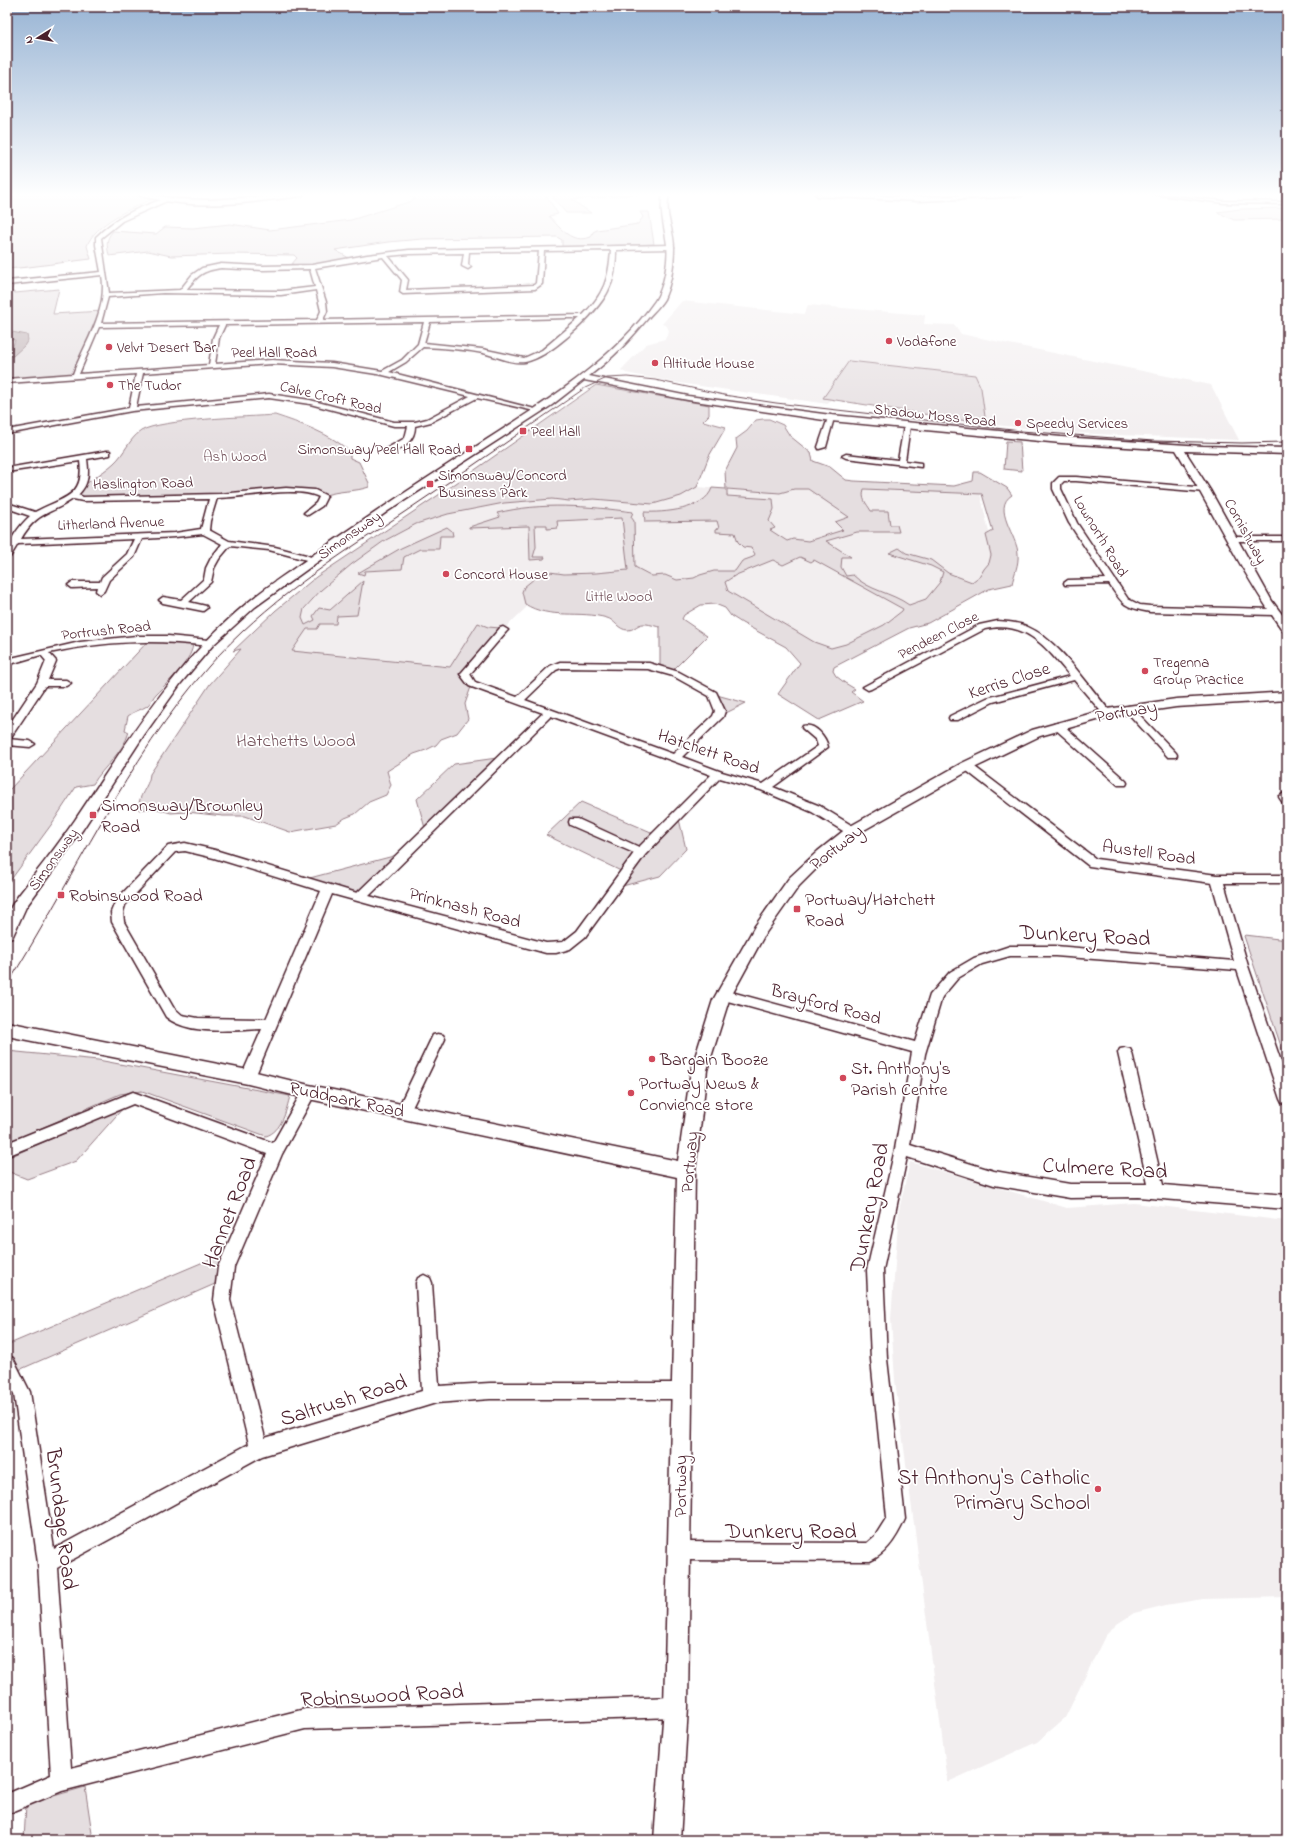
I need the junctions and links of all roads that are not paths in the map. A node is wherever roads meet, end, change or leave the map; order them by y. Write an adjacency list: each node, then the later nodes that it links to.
1 (26, 280): 9 (street)
2 (105, 280): 12 (street)
3 (191, 280): 11 (street)
4 (316, 280): 10 (street)
5 (405, 280): 6 (street)
6 (539, 280)
7 (610, 280): 13 (street)
8 (667, 280): 23 (street, Simonsway)
9 (7, 282)
10 (319, 288): 11 (street); 15 (street)
11 (182, 291): 12 (street)
12 (106, 295): 17 (street)
13 (586, 316): 14 (street); 18 (street)
14 (427, 320): 15 (street); 18 (street)
15 (319, 322): 16 (street)
16 (223, 323): 17 (street); 19 (street)
17 (96, 325): 22 (street)
18 (421, 345): 21 (street)
19 (212, 365): 20 (street, Peel Hall Road); 21 (street, Peel Hall Road)
20 (140, 372): 22 (street, Peel Hall Road); 26 (street)
21 (383, 373): 25 (street, Peel Hall Road)
22 (75, 377): 24 (street, Peel Hall Road)
23 (583, 377): 27 (street, Simonsway); 28 (street, Shadow Moss Road)
24 (7, 381)
25 (476, 396): 27 (street, Peel Hall Road); 29 (street, Calve Croft Road)
26 (132, 409): 29 (street, Calve Croft Road); 31 (street, Calve Croft Road)
27 (537, 411): 55 (street, Simonsway)
28 (831, 418): 30 (street, Shadow Moss Road); 32 (street)
29 (412, 424): 35 (street)
30 (908, 426): 33 (street, Shadow Moss Road); 39 (street)
31 (7, 432)
32 (822, 446)
33 (1179, 448): 34 (street, Shadow Moss Road); 42 (street, Cornishway)
34 (1287, 451)
35 (387, 452)
36 (107, 453): 38 (street, Haslington Road)
37 (846, 456): 39 (street)
38 (83, 458): 41 (street, Haslington Road); 43 (street, Haslington Road)
39 (900, 462): 40 (street)
40 (918, 465)
41 (7, 470)
42 (1205, 490): 50 (street, Cornishway); 56 (street, Lownorth Road)
43 (73, 496): 44 (street, Haslington Road); 47 (street, Haslington Road)
44 (214, 496): 46 (street, Haslington Road); 48 (street, Haslington Road)
45 (7, 505): 47 (street)
46 (308, 513)
47 (36, 515): 52 (street, Haslington Road)
48 (206, 531): 49 (street, Litherland Avenue); 53 (street)
49 (138, 537): 52 (street, Litherland Avenue); 58 (street)
50 (1234, 539): 51 (street); 62 (street, Cornishway)
51 (1287, 540)
52 (16, 542): 54 (street, Haslington Road)
53 (227, 544): 55 (street); 60 (street)
54 (7, 555)
55 (314, 560): 65 (street, Simonsway)
56 (1112, 581): 57 (street); 62 (street, Lownorth Road)
57 (1068, 583)
58 (72, 585)
59 (163, 600): 60 (street)
60 (183, 603): 61 (street)
61 (203, 608)
62 (1274, 612): 63 (street, Cornishway)
63 (1287, 628)
64 (503, 630): 73 (street, Hatchett Road)
65 (209, 643): 66 (street, Portrush Road); 96 (street, Simonsway)
66 (43, 652): 67 (street, Portrush Road); 69 (street)
67 (7, 662)
68 (1076, 678): 71 (street, Pendeen Close); 76 (street, Pendeen Close); 77 (street, Kerris Close)
69 (42, 683): 70 (street); 80 (street)
70 (66, 683)
71 (868, 687)
72 (1287, 696): 74 (street, Portway)
73 (519, 700): 75 (street, Hatchett Road); 84 (street)
74 (1129, 709): 76 (street, Portway); 83 (street)
75 (550, 712): 84 (street, Hatchett Road); 95 (street)
76 (1107, 713): 78 (street, Portway)
77 (954, 718)
78 (1058, 726): 85 (street, Portway); 87 (street)
79 (807, 728): 88 (street)
80 (7, 735)
81 (7, 742): 82 (street)
82 (30, 744)
83 (1172, 755)
84 (675, 758): 86 (street, Hatchett Road)
85 (967, 766): 90 (street, Portway); 92 (street, Austell Road)
86 (718, 774): 88 (street, Hatchett Road); 91 (street, Prinknash Road)
87 (1122, 783)
88 (766, 788): 90 (street, Hatchett Road)
89 (574, 822): 91 (street)
90 (852, 831): 98 (street, Portway)
91 (641, 852): 95 (street, Prinknash Road)
92 (1217, 879): 93 (street, Austell Road); 97 (street)
93 (1287, 879)
94 (328, 888): 95 (street, Prinknash Road); 99 (street); 99 (street, Prinknash Road)
95 (360, 897)
96 (8, 925)
97 (1242, 966): 102 (street, Dunkery Road); 106 (street)
98 (724, 995): 102 (street, Brayford Road); 111 (street, Portway)
99 (270, 1024): 104 (street)
100 (7, 1029): 104 (street, Ruddpark Road)
101 (438, 1039): 107 (street)
102 (920, 1048): 108 (street, Dunkery Road)
103 (1126, 1053): 112 (street)
104 (248, 1076): 105 (street, Ruddpark Road)
105 (309, 1092): 107 (street, Ruddpark Road); 110 (street, Hannet Road)
106 (1287, 1100)
107 (402, 1112): 111 (street, Ruddpark Road)
108 (902, 1149): 112 (street, Culmere Road); 119 (street, Dunkery Road)
109 (7, 1150): 110 (street)
110 (276, 1151): 118 (street, Hannet Road)
111 (686, 1171): 116 (street, Portway)
112 (1157, 1191): 113 (street, Culmere Road)
113 (1287, 1202)
114 (424, 1283): 117 (street)
115 (7, 1364): 120 (street, Brundage Road)
116 (681, 1391): 117 (street, Saltrush Road); 119 (street, Portway)
117 (431, 1397): 118 (street, Saltrush Road)
118 (260, 1448): 120 (street, Saltrush Road)
119 (680, 1551): 121 (street, Portway)
120 (47, 1563): 122 (street, Brundage Road)
121 (676, 1707): 122 (street, Robinswood Road); 124 (street, Portway)
122 (62, 1781): 123 (street, Robinswood Road)
123 (7, 1804)
124 (667, 1840)

